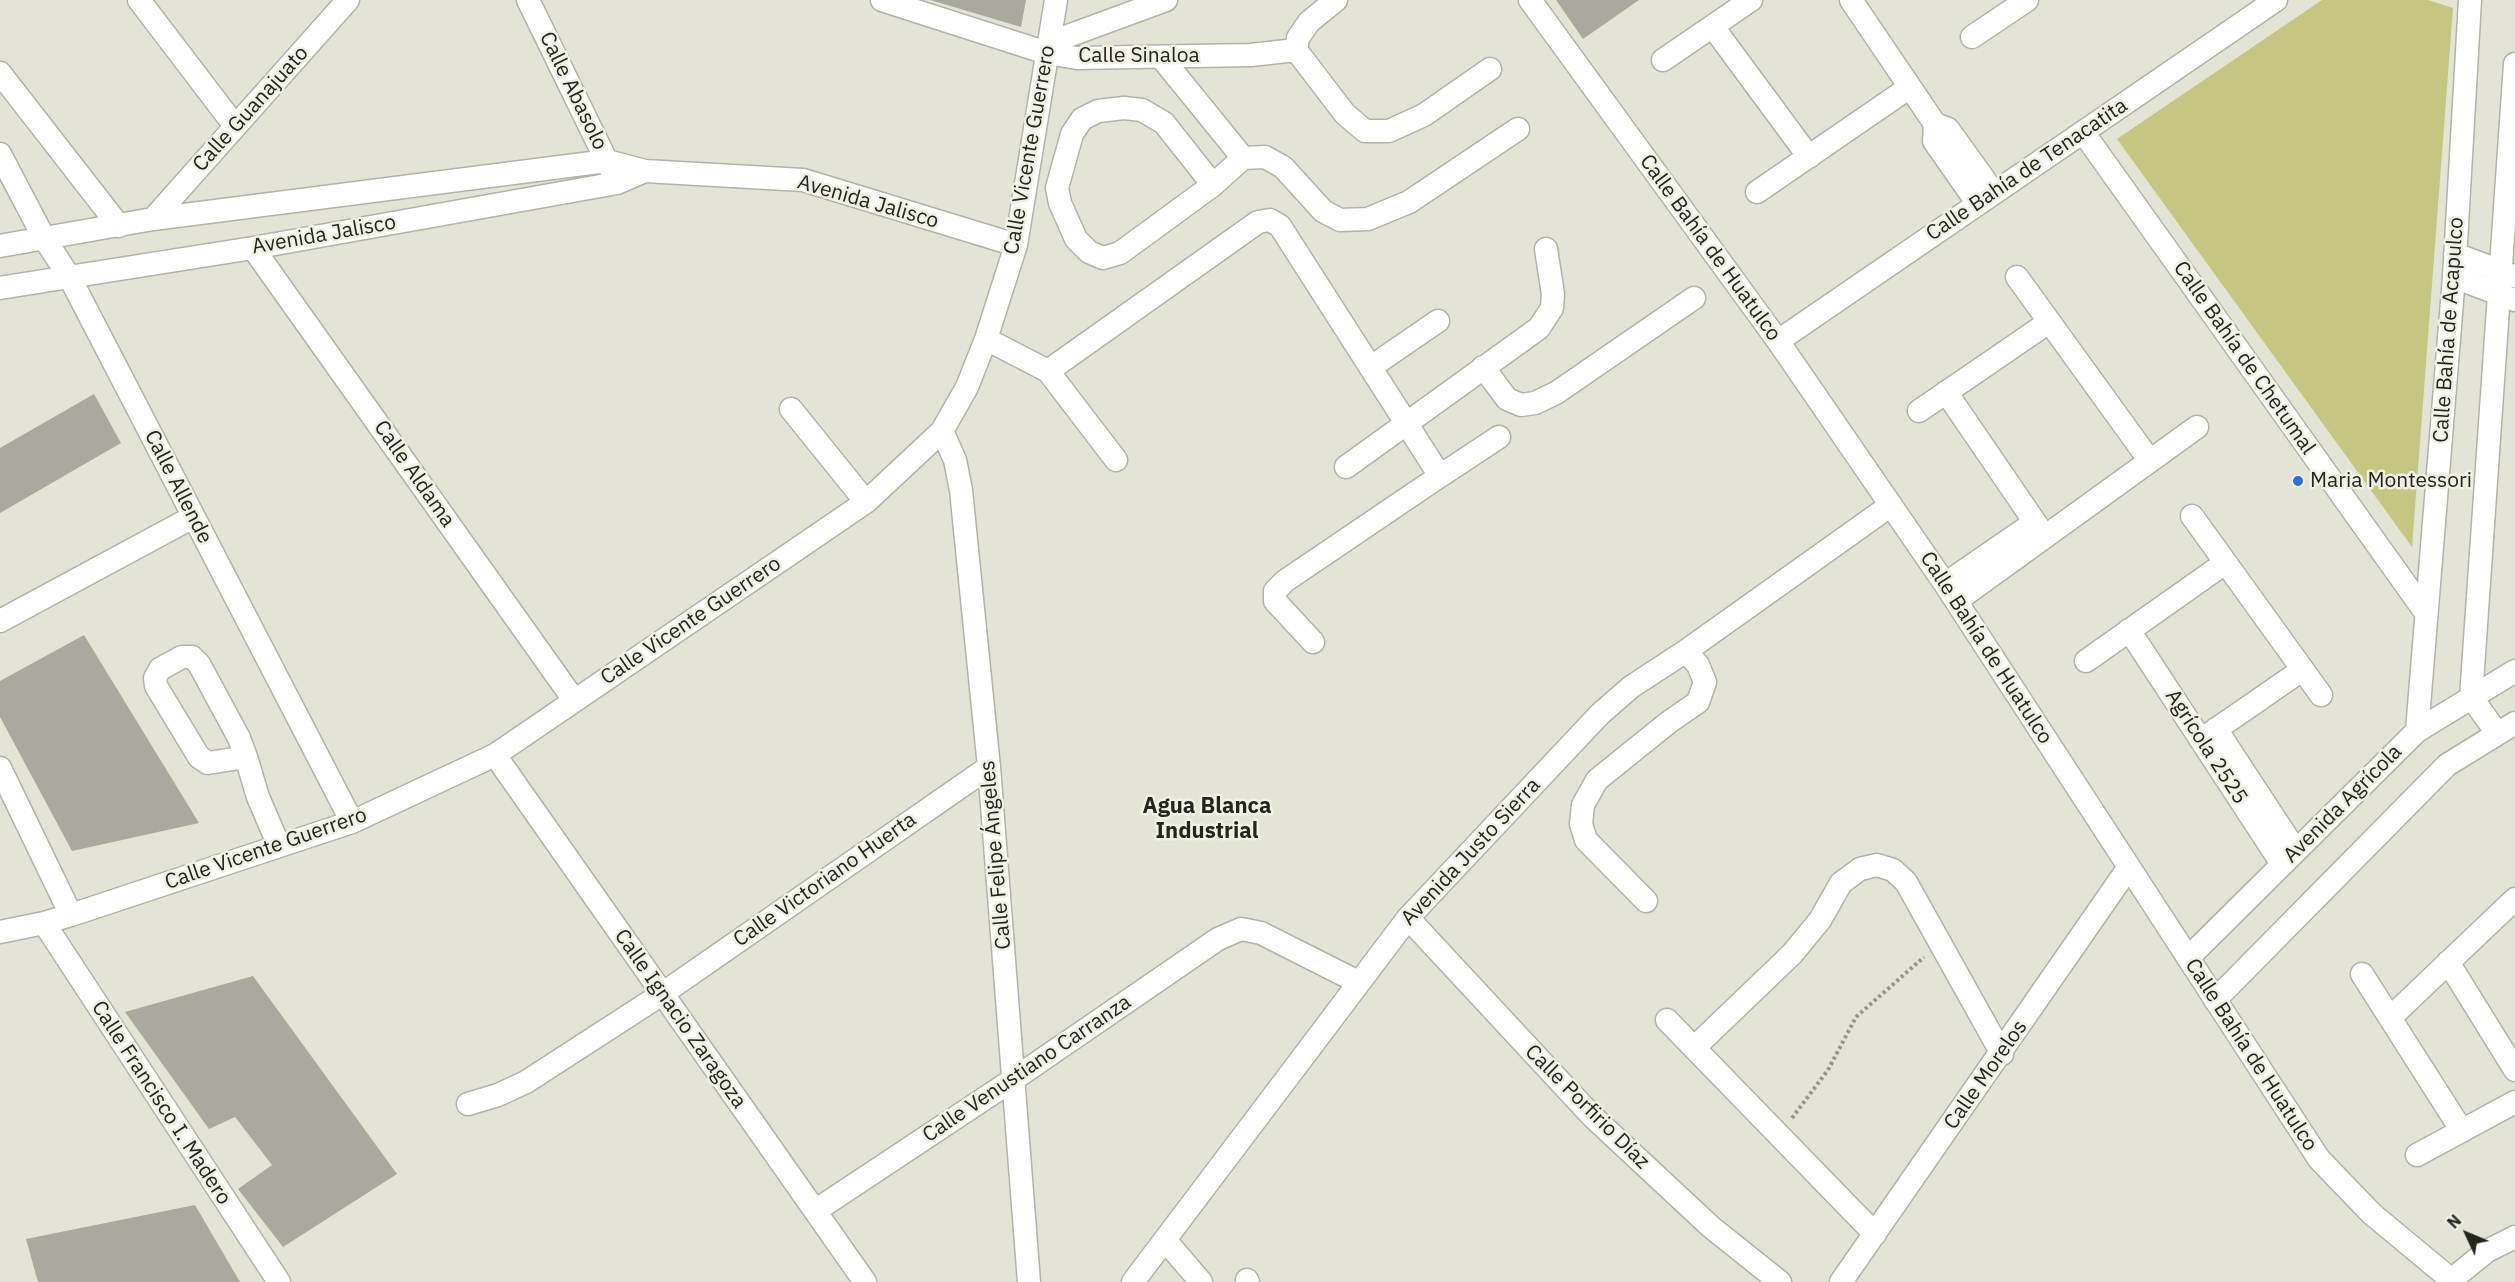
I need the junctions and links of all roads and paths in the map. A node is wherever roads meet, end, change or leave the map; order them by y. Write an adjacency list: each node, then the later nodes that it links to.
1 (139, 0): 24 (street)
2 (528, 0): 30 (street, Calle Abasolo)
3 (882, 0): 16 (street, Calle Sinaloa)
4 (1056, 0): 16 (street, Calle Vicente Guerrero)
5 (1166, 0): 16 (street)
6 (1336, 0): 17 (street)
7 (1530, 0): 56 (street, Calle Bahía de Huatulco)
8 (1751, 0): 14 (street)
9 (1851, 0): 23 (street)
10 (2276, 0): 26 (street, Calle Bahía de Tenacatita)
11 (2470, 0): 45 (street, Calle Bahía de Acapulco)
12 (342, 3): 24 (street, Calle Guanajuato)
13 (2017, 3): 15 (street)
14 (1713, 27): 19 (street); 28 (street)
15 (1972, 37)
16 (1048, 48): 18 (street, Calle Sinaloa); 41 (street, Calle Vicente Guerrero)
17 (1296, 50): 18 (street, Calle Sinaloa); 21 (street)
18 (1161, 57): 29 (street)
19 (1663, 60)
20 (2515, 64): 46 (street)
21 (1490, 69)
22 (0, 73): 38 (street)
23 (1910, 87): 28 (street); 36 (street)
24 (235, 126): 37 (street, Calle Guanajuato)
25 (1518, 129): 29 (street)
26 (2083, 132): 36 (street, Calle Bahía de Tenacatita); 78 (street, Calle Bahía de Chetumal)
27 (0, 154): 40 (street, Calle Allende)
28 (1809, 157): 34 (street)
29 (1243, 158): 33 (street)
30 (607, 161): 31 (street, Avenida Jalisco); 32 (street, Calle Abasolo); 35 (street, Avenida Jalisco)
31 (645, 171): 32 (street, Avenida Jalisco); 41 (street, Avenida Jalisco)
32 (617, 183): 39 (street, Avenida Jalisco)
33 (1213, 185): 33 (street)
34 (1757, 192)
35 (349, 195): 37 (street, Avenida Jalisco); 39 (street)
36 (1986, 199): 56 (street, Calle Bahía de Tenacatita)
37 (153, 219): 38 (street, Avenida Jalisco)
38 (119, 226): 40 (street, Avenida Jalisco)
39 (357, 229): 43 (street, Avenida Jalisco)
40 (44, 238): 42 (street, Avenida Jalisco); 49 (street, Calle Allende)
41 (1016, 245): 55 (street, Calle Vicente Guerrero)
42 (0, 246)
43 (253, 248): 49 (street, Avenida Jalisco); 88 (street, Calle Aldama)
44 (1546, 249): 58 (street)
45 (2455, 254): 46 (street); 48 (street, Calle Bahía de Acapulco)
46 (2508, 274): 51 (street)
47 (2017, 277): 54 (street)
48 (2454, 277): 51 (street); 78 (street, Calle Bahía de Acapulco)
49 (70, 278): 50 (street, Avenida Jalisco); 74 (street, Calle Allende)
50 (0, 288)
51 (2507, 297): 87 (street)
52 (1694, 298): 58 (street)
53 (1438, 321): 57 (street)
54 (2049, 322): 60 (street); 68 (street)
55 (986, 339): 59 (street); 65 (street, Calle Vicente Guerrero)
56 (1778, 341): 72 (street, Calle Bahía de Huatulco)
57 (1371, 367): 59 (street); 63 (street)
58 (1483, 367): 63 (street)
59 (1048, 370): 67 (street)
60 (1946, 392): 62 (street); 75 (street)
61 (791, 409): 71 (street)
62 (1919, 411)
63 (1407, 422): 69 (street); 70 (street)
64 (2197, 427): 68 (street)
65 (942, 431): 71 (street, Calle Vicente Guerrero); 94 (street, Calle Felipe Ángeles)
66 (1499, 437): 70 (street)
67 (1116, 460)
68 (2150, 461): 75 (street)
69 (1346, 467)
70 (1440, 476): 81 (street)
71 (866, 502): 88 (street, Calle Vicente Guerrero)
72 (1890, 505): 77 (street, Calle Bahía de Huatulco); 82 (street, Avenida Justo Sierra)
73 (2192, 516): 76 (street)
74 (193, 517): 79 (street); 96 (street, Calle Allende)
75 (2040, 529): 77 (street)
76 (2225, 562): 80 (street); 84 (street)
77 (1951, 592): 99 (street, Calle Bahía de Huatulco)
78 (2426, 613): 90 (street, Calle Bahía de Acapulco)
79 (0, 621)
80 (2129, 630): 83 (street); 91 (street, Agrícola 2525)
81 (1313, 642)
82 (1686, 651): 101 (street); 103 (street, Avenida Justo Sierra)
83 (2086, 661)
84 (2302, 670): 86 (street); 91 (street)
85 (2515, 670): 87 (street, Avenida Agrícola)
86 (2320, 695)
87 (2471, 697): 89 (street); 90 (street, Avenida Agrícola)
88 (574, 700): 92 (street, Calle Vicente Guerrero)
89 (2506, 728): 112 (street)
90 (2417, 731): 98 (street, Avenida Agrícola)
91 (2208, 735): 98 (street, Agrícola 2525)
92 (495, 756): 96 (street, Calle Vicente Guerrero); 111 (street, Calle Ignacio Zaragoza)
93 (246, 757): 93 (street); 97 (street)
94 (989, 767): 111 (street, Calle Victoriano Huerta); 118 (street, Calle Felipe Ángeles)
95 (0, 768): 102 (street)
96 (352, 822): 97 (street, Calle Vicente Guerrero)
97 (279, 846): 102 (street, Calle Vicente Guerrero)
98 (2289, 858): 107 (street, Avenida Agrícola)
99 (2129, 867): 107 (street, Calle Bahía de Huatulco); 116 (street, Calle Morelos)
100 (2515, 899): 108 (street)
101 (1646, 901)
102 (71, 915): 104 (street, Calle Vicente Guerrero)
103 (1408, 918): 110 (street, Avenida Justo Sierra); 134 (street, Calle Porfirio Díaz)
104 (44, 923): 105 (street, Calle Vicente Guerrero); 129 (street, Calle Francisco I. Madero)
105 (0, 932)
106 (1941, 942): 115 (street); 116 (street); 122 (path)
107 (2188, 958): 112 (street, Calle Bahía de Huatulco)
108 (2448, 962): 113 (street); 117 (street)
109 (2362, 974): 113 (street)
110 (1358, 982): 118 (street, Calle Venustiano Carranza); 127 (street, Avenida Justo Sierra)
111 (662, 994): 120 (street, Calle Victoriano Huerta); 124 (street, Calle Ignacio Zaragoza)
112 (2215, 1000): 128 (street, Calle Bahía de Huatulco)
113 (2390, 1018): 121 (street)
114 (1667, 1020): 115 (street)
115 (1694, 1048): 122 (street)
116 (2002, 1054): 125 (street, Calle Morelos)
117 (2515, 1070)
118 (1014, 1079): 124 (street, Calle Venustiano Carranza); 131 (street, Calle Felipe Ángeles)
119 (2515, 1102): 121 (street)
120 (468, 1104)
121 (2462, 1131): 123 (street)
122 (1778, 1135): 125 (street)
123 (2417, 1155)
124 (815, 1211): 130 (street, Calle Ignacio Zaragoza)
125 (1875, 1234): 135 (street, Calle Morelos)
126 (2515, 1237): 128 (street)
127 (1165, 1240): 132 (street, Avenida Justo Sierra); 133 (street)
128 (2452, 1281)
129 (279, 1282)
130 (865, 1282)
131 (1029, 1282)
132 (1133, 1282)
133 (1201, 1282)
134 (1780, 1282)
135 (1841, 1282)

